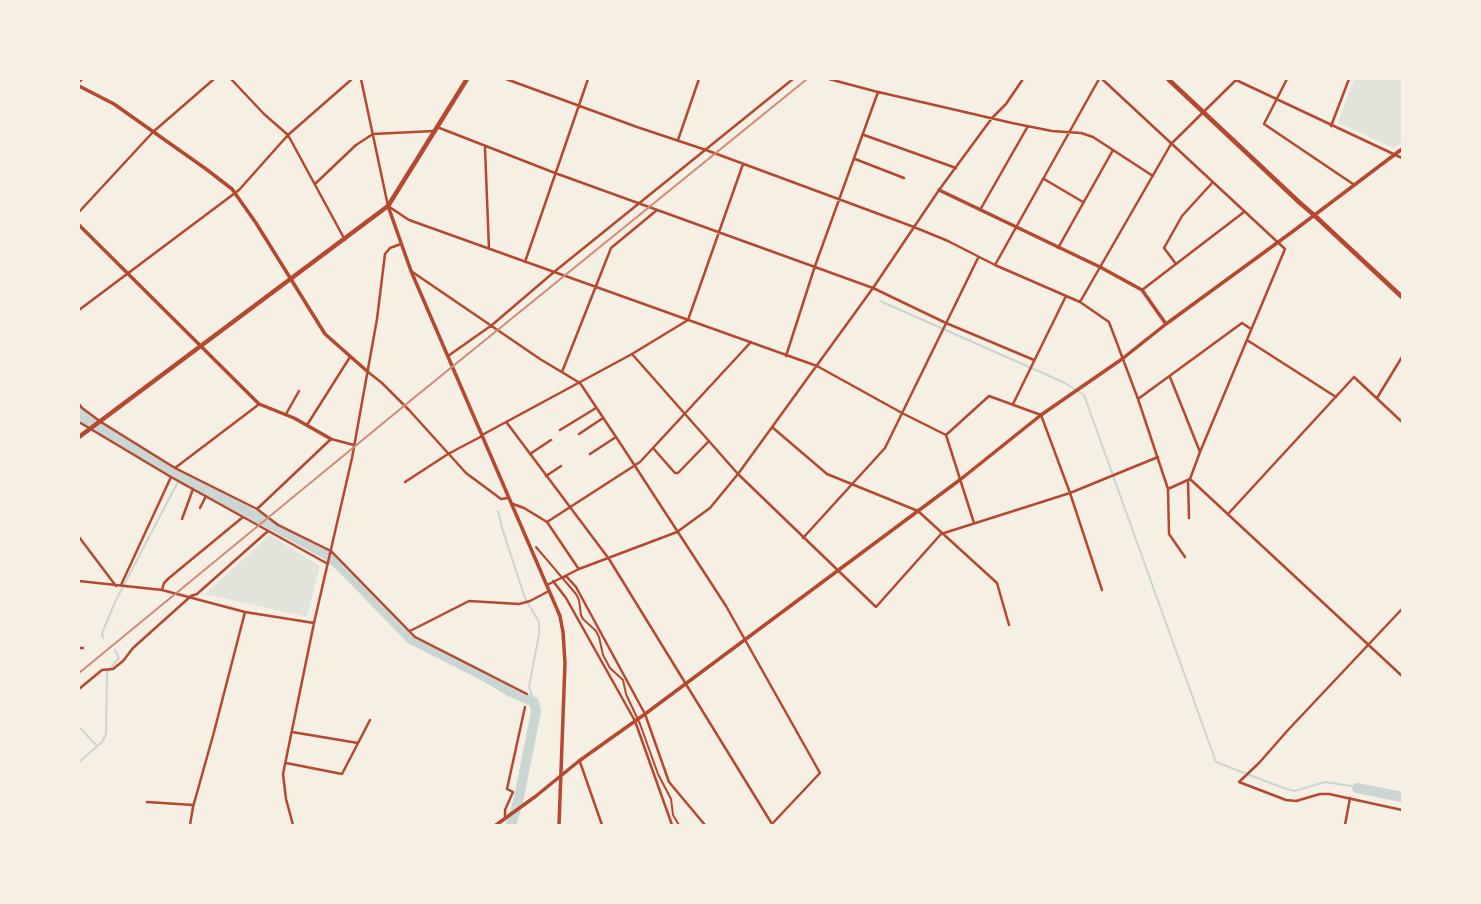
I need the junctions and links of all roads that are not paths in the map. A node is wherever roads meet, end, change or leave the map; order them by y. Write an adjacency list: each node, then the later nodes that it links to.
1 (214, 79): 26 (street)
2 (231, 79): 29 (street)
3 (352, 79): 29 (street)
4 (360, 79): 28 (street)
5 (467, 79): 25 (main road)
6 (506, 79): 20 (street)
7 (588, 79): 20 (street)
8 (699, 79): 31 (street)
9 (793, 79): 35 (street)
10 (829, 79): 18 (street)
11 (1023, 79): 22 (street)
12 (1100, 79): 27 (street); 32 (street)
13 (1168, 79): 21 (main road)
14 (1287, 79): 19 (street)
15 (1349, 79): 24 (street)
16 (1236, 80): 19 (street); 21 (street)
17 (80, 82): 26 (street)
18 (878, 92): 22 (street); 30 (street)
19 (1276, 100): 24 (street); 48 (street)
20 (578, 105): 31 (street); 42 (street)
21 (1204, 112): 32 (street); 59 (main road)
22 (992, 118): 23 (street); 41 (street)
23 (1028, 126): 27 (street); 56 (street)
24 (1331, 126): 37 (street)
25 (435, 129): 28 (street); 33 (street); 54 (main road)
26 (153, 132): 50 (street); 57 (street)
27 (1070, 133): 36 (street); 45 (street)
28 (373, 134): 46 (street); 54 (street)
29 (288, 135): 46 (street); 50 (street)
30 (863, 135): 39 (street); 41 (street)
31 (678, 140): 35 (street)
32 (1171, 144): 43 (street); 47 (street)
33 (484, 146): 42 (street); 68 (street)
34 (1402, 149): 37 (street)
35 (706, 150): 40 (street); 53 (street)
36 (1113, 150): 43 (street); 52 (street)
37 (1395, 155): 38 (street); 48 (street)
38 (1402, 158)
39 (855, 159): 44 (street); 51 (street)
40 (743, 164): 51 (street); 63 (street)
41 (956, 168): 49 (street)
42 (555, 173): 53 (street); 70 (street)
43 (1153, 176): 74 (street)
44 (904, 178)
45 (1044, 179): 52 (street); 62 (street)
46 (316, 183): 64 (street)
47 (1213, 183): 58 (street); 72 (street)
48 (1354, 185): 59 (street)
49 (939, 190): 56 (street); 61 (street)
50 (235, 193): 77 (street); 78 (street)
51 (840, 199): 61 (street); 73 (street)
52 (1084, 202): 67 (street)
53 (640, 203): 55 (street); 76 (street)
54 (388, 206): 64 (main road); 66 (street); 68 (street)
55 (658, 210): 63 (street); 79 (street)
56 (980, 210): 62 (street)
57 (79, 212)
58 (1244, 212): 65 (street); 72 (street)
59 (1314, 215): 65 (street); 83 (main road)
60 (79, 225): 77 (street)
61 (914, 226): 69 (street); 80 (street)
62 (1016, 228): 67 (street); 71 (street)
63 (719, 231): 73 (street); 86 (street)
64 (345, 240): 78 (main road)
65 (1278, 242): 88 (street); 90 (street)
66 (401, 244): 75 (street); 102 (street)
67 (1058, 247): 74 (street)
68 (489, 249): 70 (street)
69 (978, 257): 71 (street); 87 (street)
70 (525, 262): 76 (street)
71 (995, 264): 82 (street)
72 (1176, 264): 81 (street)
73 (815, 266): 80 (street); 96 (street)
74 (1100, 267): 81 (street); 84 (street)
75 (411, 271): 89 (street); 95 (street)
76 (554, 272): 79 (street); 89 (street)
77 (128, 273): 85 (street); 93 (street)
78 (291, 279): 93 (main road); 97 (street)
79 (597, 287): 86 (street); 103 (street)
80 (873, 288): 87 (street); 101 (street)
81 (1142, 290): 88 (street)
82 (1066, 296): 84 (street); 100 (street)
83 (1402, 297)
84 (1080, 302): 99 (street)
85 (79, 310)
86 (688, 320): 92 (street); 94 (street)
87 (946, 323): 100 (street); 115 (street)
88 (1166, 324): 99 (street)
89 (492, 325): 95 (street); 103 (street)
90 (1252, 330): 91 (street); 104 (street)
91 (1247, 340): 107 (street); 137 (street)
92 (751, 342): 96 (street); 114 (street)
93 (201, 346): 111 (street); 120 (main road)
94 (632, 354): 105 (street); 114 (street)
95 (448, 356): 129 (street)
96 (786, 356): 101 (street)
97 (350, 357): 102 (street); 123 (street)
98 (1402, 357): 108 (street)
99 (1122, 359): 109 (street); 117 (street)
100 (1034, 360): 112 (street)
101 (817, 366): 115 (street); 124 (street)
102 (368, 372): 135 (street); 138 (street)
103 (562, 372): 105 (street)
104 (1169, 376): 109 (street); 137 (street)
105 (580, 383): 113 (street); 122 (street)
106 (299, 391): 116 (street)
107 (1336, 397): 108 (street); 162 (street)
108 (1377, 398): 121 (street)
109 (1138, 399): 141 (street)
110 (79, 404): 120 (street)
111 (259, 404): 116 (street); 144 (street)
112 (1013, 404): 117 (street); 128 (street)
113 (596, 408): 118 (street); 126 (street)
114 (685, 413): 134 (street); 136 (street)
115 (902, 413): 128 (street); 151 (street)
116 (286, 414): 123 (street)
117 (1041, 415): 148 (street); 154 (street)
118 (603, 418): 127 (street); 131 (street)
119 (79, 422): 125 (street)
120 (100, 422): 125 (main road); 144 (street)
121 (1402, 422)
122 (507, 423): 129 (street); 139 (street)
123 (307, 425): 132 (street)
124 (772, 426): 145 (street); 151 (street)
125 (90, 429): 130 (main road); 147 (street)
126 (559, 430)
127 (579, 434)
128 (946, 435): 148 (street)
129 (482, 436): 138 (street); 156 (street)
130 (79, 437)
131 (616, 437): 140 (street); 143 (street)
132 (331, 439): 135 (street); 160 (street)
133 (551, 440): 139 (street)
134 (709, 441): 136 (street); 145 (street)
135 (354, 445): 174 (street)
136 (653, 448): 143 (street)
137 (1199, 452): 149 (street)
138 (448, 454): 150 (street); 156 (street)
139 (530, 454): 146 (street)
140 (590, 454)
141 (1158, 457): 153 (street); 154 (street)
142 (561, 466): 146 (street)
143 (634, 466): 158 (street); 169 (street)
144 (175, 468): 160 (street)
145 (738, 474): 169 (street); 172 (street)
146 (547, 476): 158 (street)
147 (172, 477): 152 (street); 184 (street)
148 (961, 479): 161 (street); 167 (street)
149 (1189, 479): 153 (street); 162 (street); 164 (street)
150 (405, 482)
151 (852, 484): 161 (street); 172 (street)
152 (193, 489): 155 (street); 165 (street)
153 (1168, 489): 175 (street)
154 (1070, 493): 167 (street); 186 (street)
155 (206, 496): 159 (street); 163 (street)
156 (508, 498): 157 (street)
157 (511, 504): 166 (street); 183 (street)
158 (569, 507): 166 (street); 176 (street)
159 (200, 509)
160 (257, 509): 174 (street)
161 (918, 511): 170 (street); 179 (street)
162 (1228, 514): 195 (street)
163 (243, 517): 168 (street); 185 (street)
164 (1189, 517)
165 (182, 519)
166 (547, 522): 178 (street)
167 (974, 523): 170 (street)
168 (268, 531): 177 (street); 188 (street)
169 (677, 532): 176 (street); 194 (street)
170 (941, 534): 179 (street); 192 (street)
171 (79, 537): 184 (street)
172 (803, 537): 179 (street)
173 (536, 547): 180 (street)
174 (331, 552): 177 (street); 193 (street)
175 (1185, 557)
176 (609, 559): 178 (street); 197 (street)
177 (329, 563): 191 (street)
178 (579, 569): 180 (street)
179 (838, 570): 194 (street)
180 (564, 577): 181 (street); 201 (street); 203 (street)
181 (553, 581): 183 (street); 203 (street)
182 (79, 582): 184 (street)
183 (547, 585): 187 (street)
184 (118, 586): 185 (street)
185 (162, 590): 188 (street)
186 (1102, 590)
187 (549, 591): 193 (street); 208 (street)
188 (191, 596): 190 (street); 198 (street)
189 (1402, 609): 195 (street)
190 (245, 612): 191 (street); 211 (street)
191 (314, 623): 204 (street)
192 (1009, 625)
193 (410, 631): 199 (street)
194 (745, 639): 197 (street); 222 (street)
195 (1369, 645): 196 (street); 209 (street)
196 (1402, 676)
197 (685, 684): 201 (street); 222 (street)
198 (79, 689)
199 (527, 694)
200 (525, 707): 213 (street)
201 (645, 714): 203 (street); 221 (street)
202 (370, 720): 205 (street)
203 (636, 720): 206 (street); 219 (street); 220 (street)
204 (292, 732): 205 (street); 207 (street)
205 (358, 743): 207 (street)
206 (579, 761): 208 (street); 218 (street)
207 (286, 763): 215 (street)
208 (561, 774): 213 (street); 217 (street)
209 (1350, 798): 212 (street); 223 (street)
210 (146, 802): 211 (street)
211 (193, 805): 214 (street)
212 (1402, 810)
213 (505, 819): 216 (street)
214 (190, 825)
215 (293, 825)
216 (496, 825)
217 (559, 825)
218 (602, 825)
219 (673, 825)
220 (679, 825)
221 (705, 825)
222 (771, 825)
223 (1345, 825)

